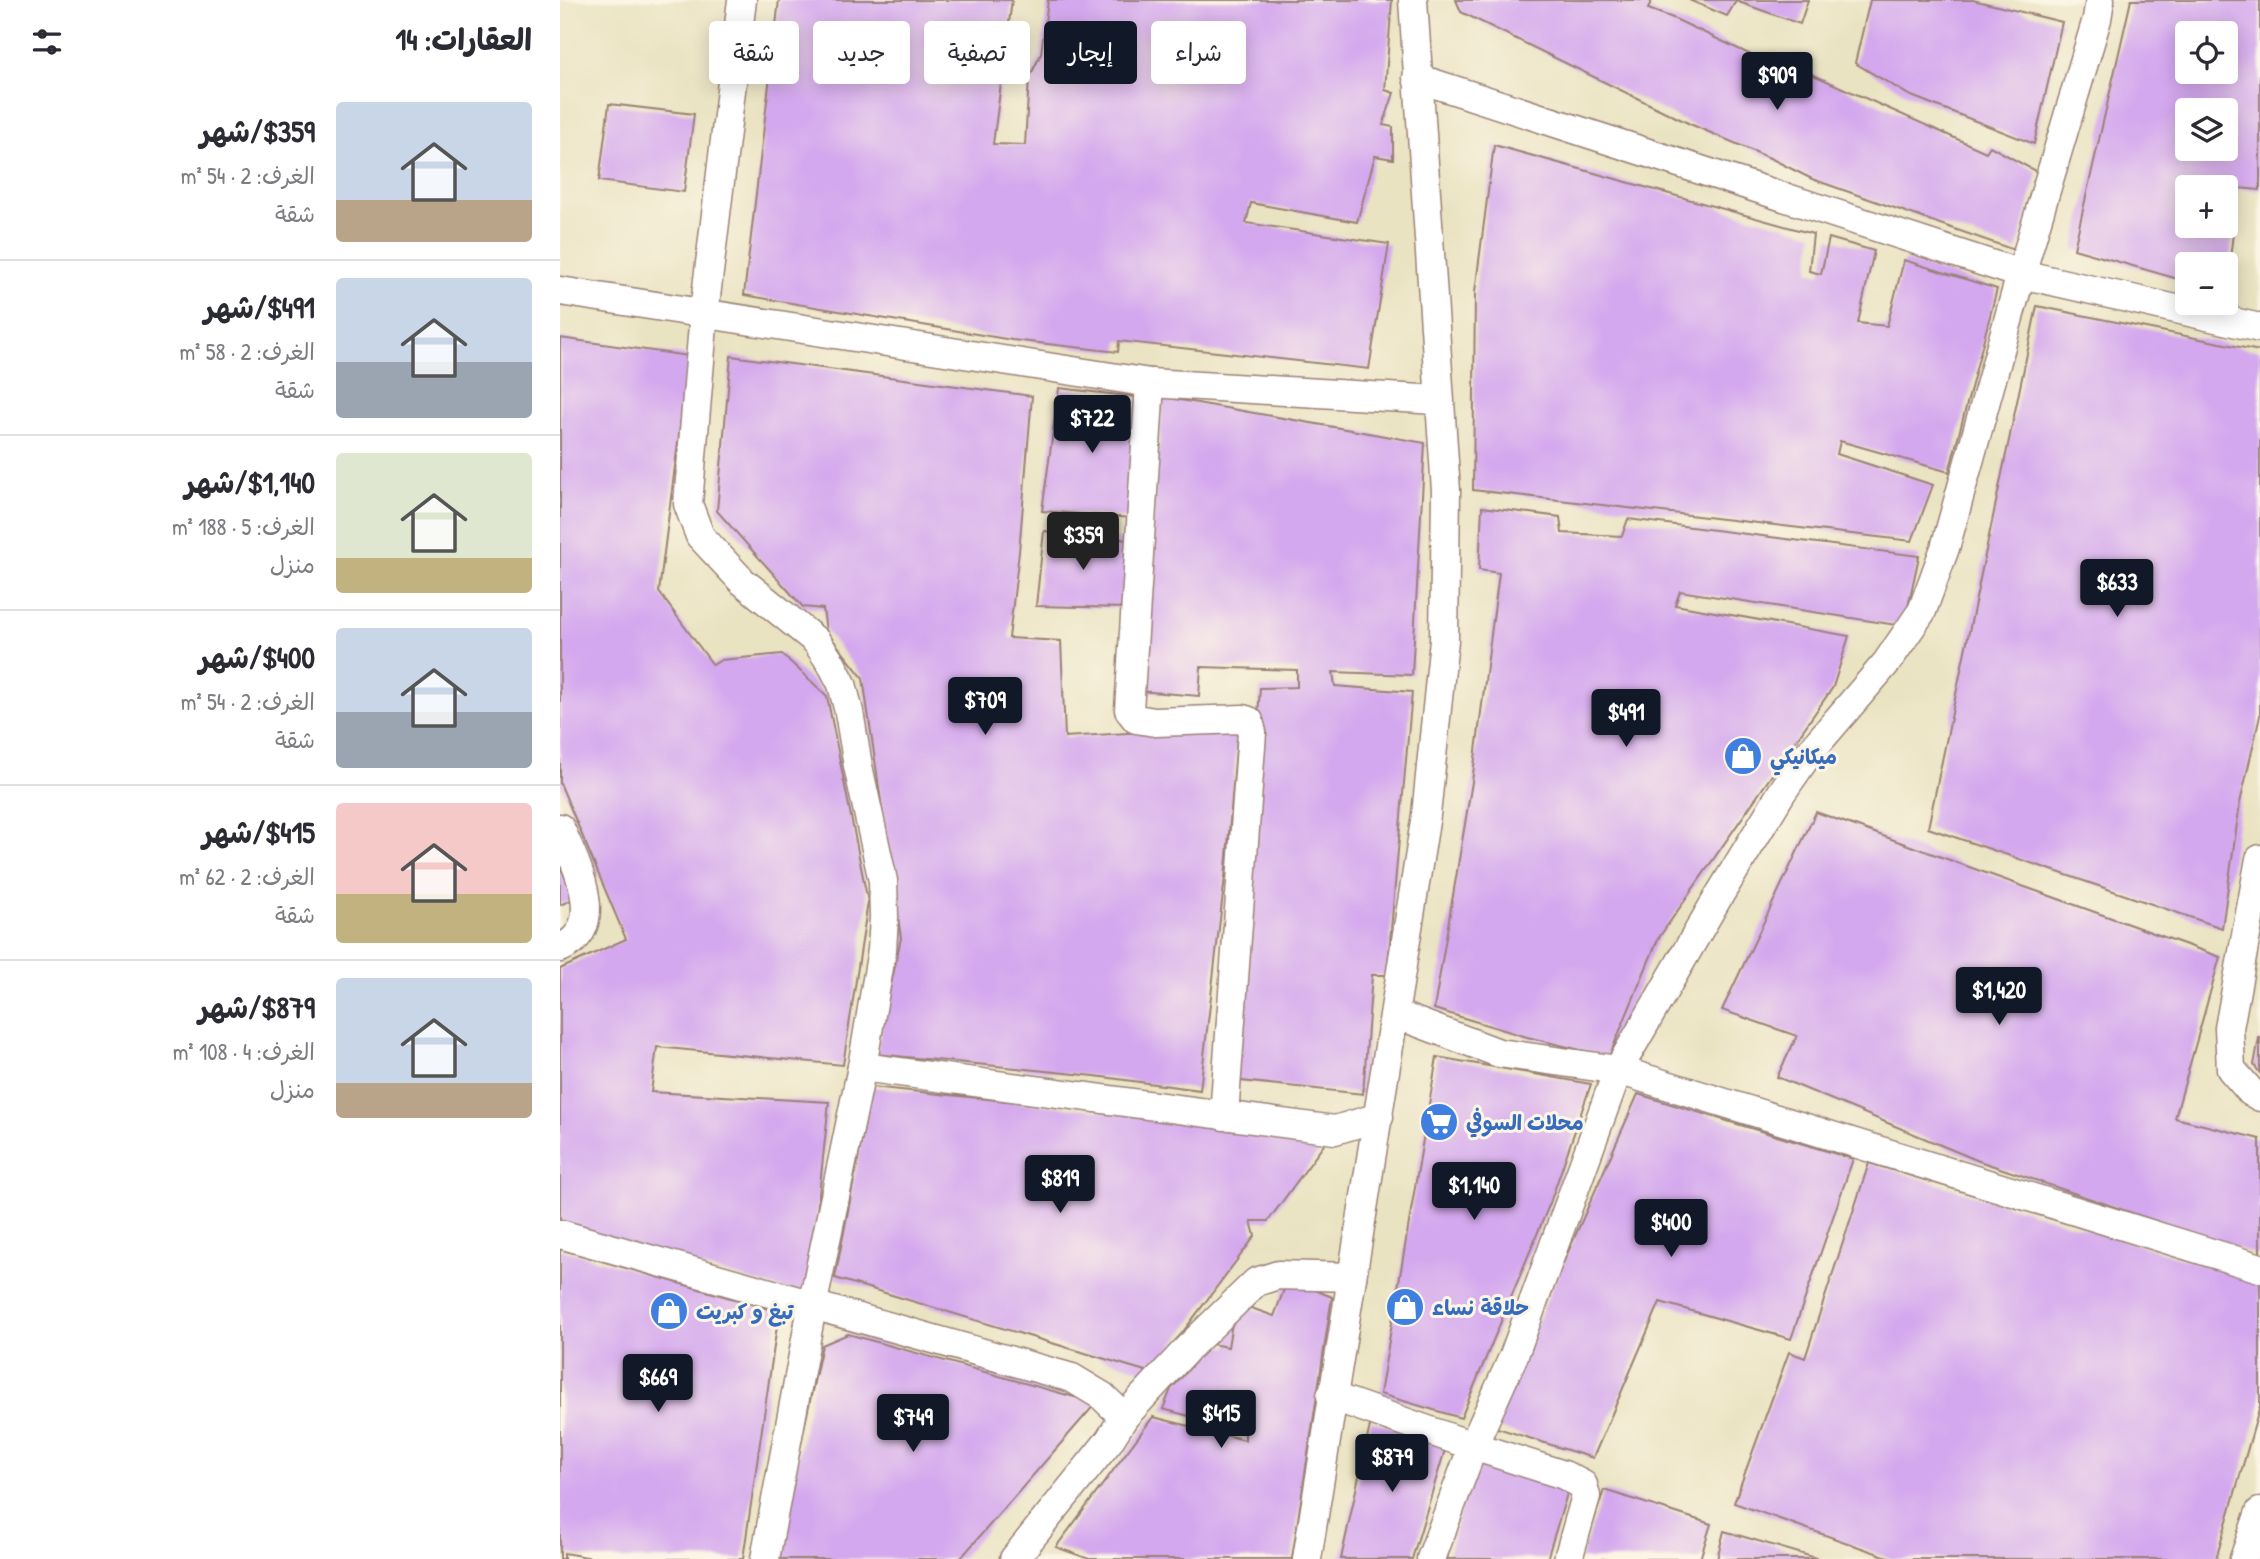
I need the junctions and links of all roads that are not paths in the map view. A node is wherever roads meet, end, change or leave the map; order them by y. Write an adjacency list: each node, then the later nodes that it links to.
1 (742, 0): 7 (street)
2 (1413, 0): 4 (street)
3 (2100, 0): 5 (street)
4 (1417, 78): 5 (street); 10 (street)
5 (2021, 274): 8 (street); 16 (street)
6 (560, 291): 7 (street)
7 (704, 313): 9 (street); 15 (street)
8 (2260, 328)
9 (1150, 383): 10 (street); 18 (street)
10 (1438, 400): 14 (street)
11 (560, 828): 13 (street)
12 (2260, 859): 17 (street)
13 (560, 948)
14 (1395, 1014): 16 (street); 19 (street)
15 (862, 1067): 18 (street); 23 (street)
16 (1618, 1070): 21 (street); 26 (street)
17 (2260, 1097)
18 (1224, 1116): 19 (street)
19 (1379, 1117): 22 (street)
20 (560, 1234): 23 (street)
21 (2260, 1268)
22 (1352, 1277): 24 (street); 25 (street)
23 (812, 1307): 25 (street); 28 (street)
24 (1331, 1396): 26 (street); 30 (street)
25 (1124, 1417): 29 (street)
26 (1473, 1446): 31 (street); 32 (street)
27 (2260, 1512): 33 (street)
28 (765, 1559)
29 (1014, 1559)
30 (1307, 1559)
31 (1431, 1559)
32 (1568, 1559)
33 (2244, 1559)

